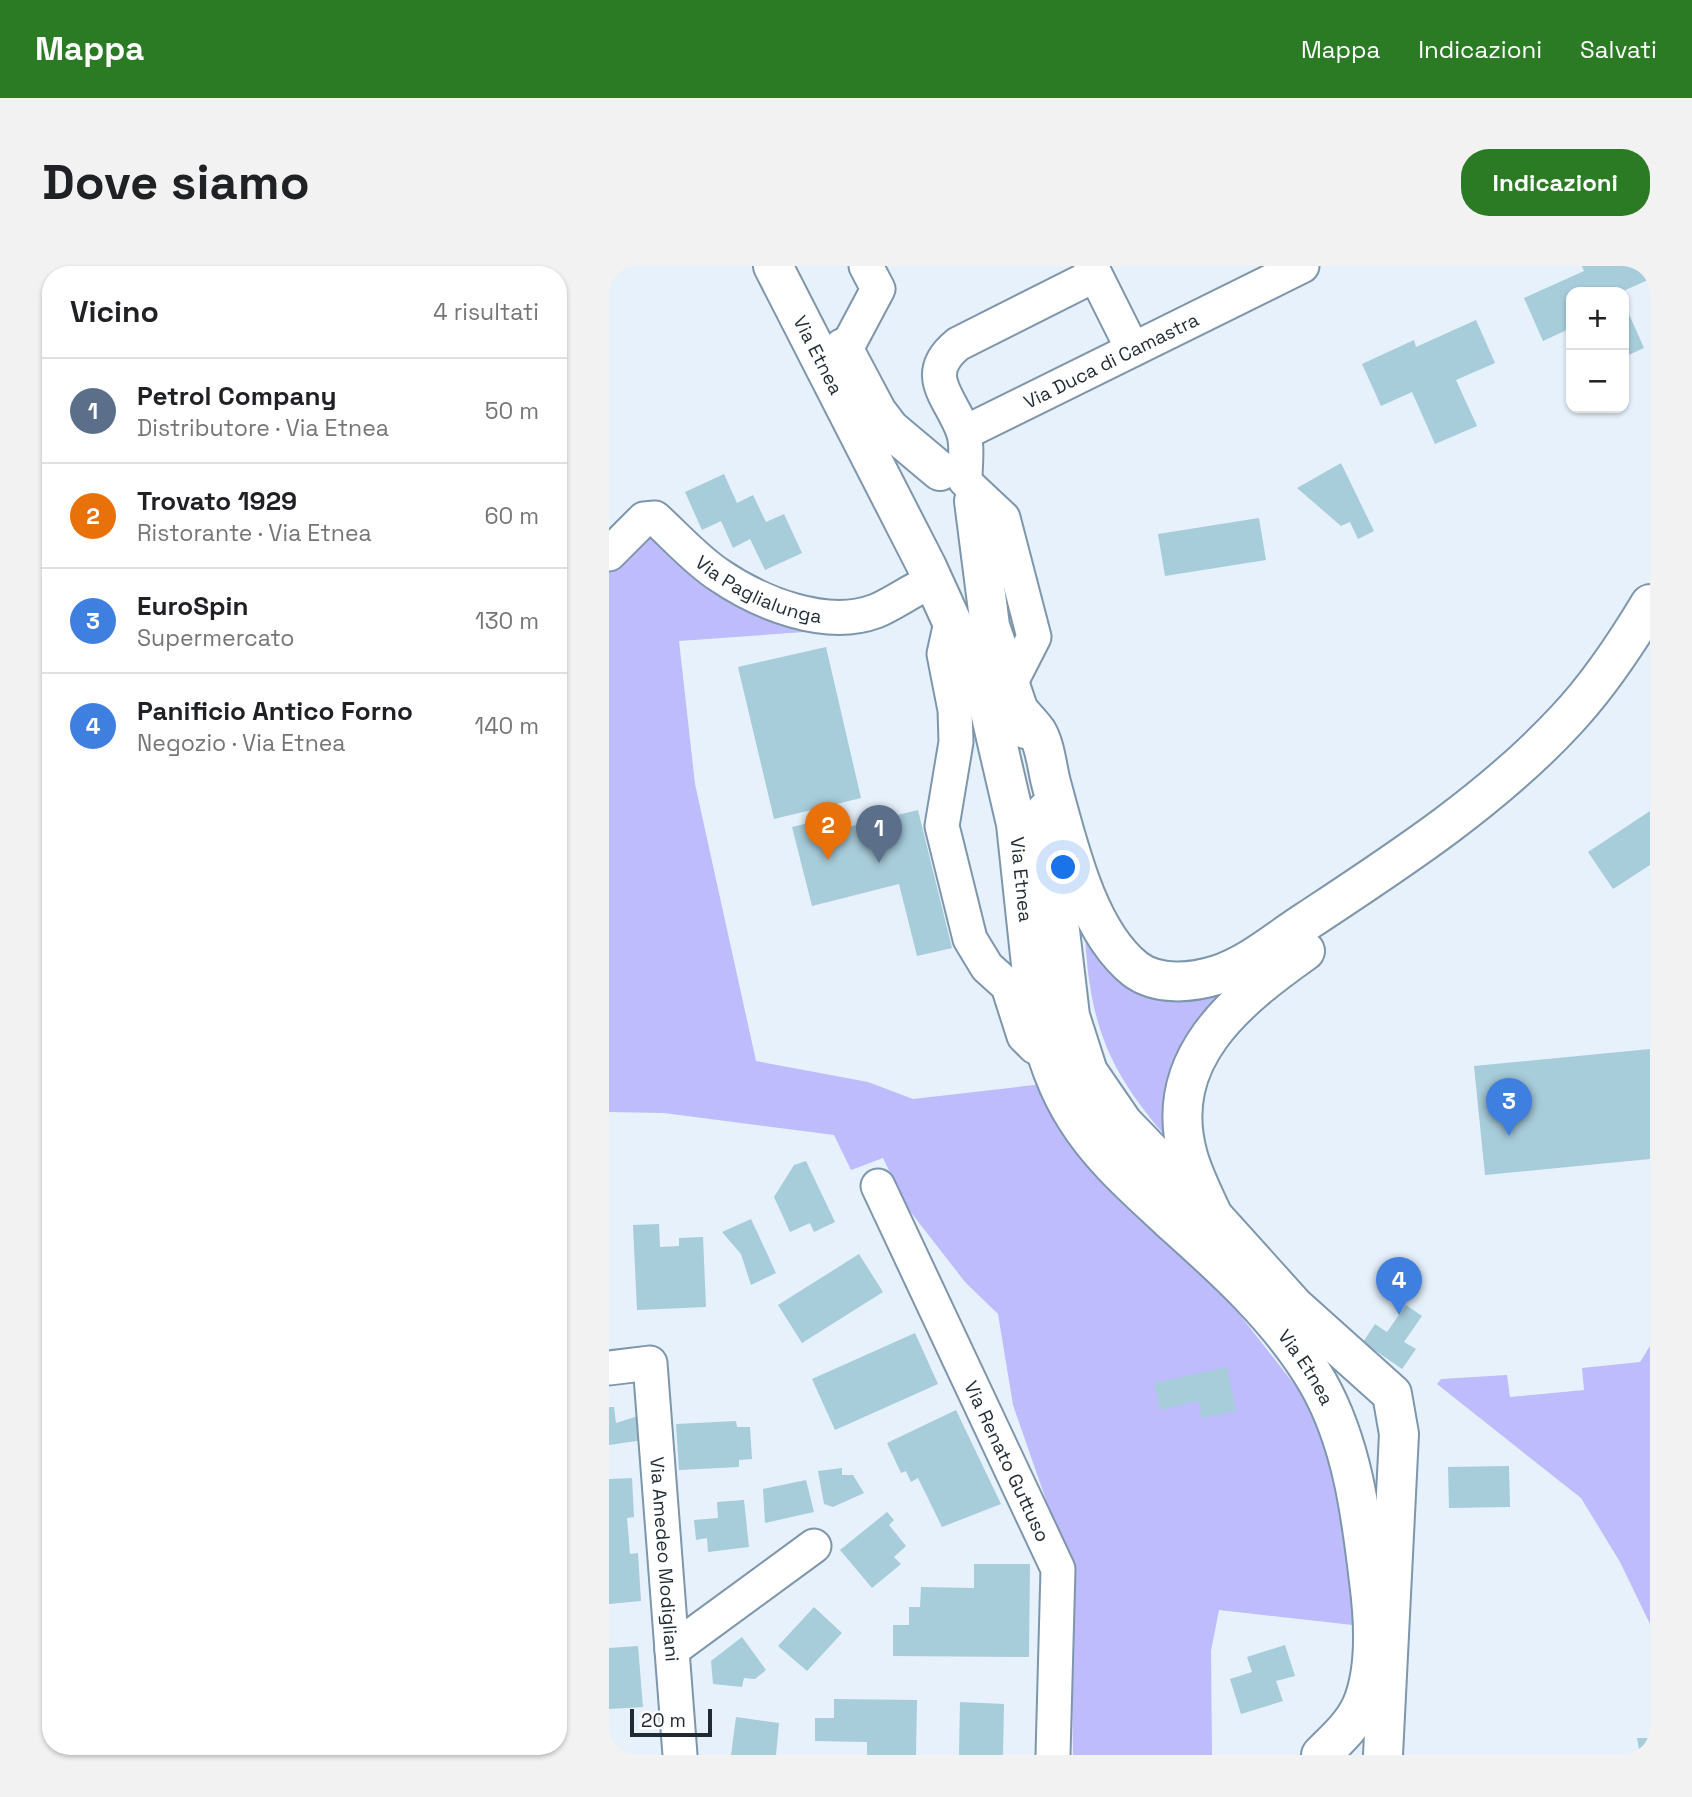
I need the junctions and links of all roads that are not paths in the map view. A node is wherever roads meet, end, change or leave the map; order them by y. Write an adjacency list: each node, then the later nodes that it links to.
1 (773, 266): 10 (main road, Via Etnea)
2 (802, 266): 7 (main road, Via Etnea)
3 (866, 266): 7 (street)
4 (1302, 266): 6 (street, Via Duca di Camastra)
5 (1093, 271): 6 (street); 8 (street)
6 (1132, 348): 8 (street, Via Duca di Camastra)
7 (845, 351): 9 (main road, Via Etnea)
8 (964, 433): 9 (street)
9 (963, 485): 10 (main road); 10 (main road); 16 (main road, Via Etnea)
10 (905, 509): 12 (main road, Via Etnea)
11 (609, 554): 12 (street, Via Paglialunga)
12 (930, 574): 14 (main road, Via Etnea)
13 (1650, 604): 16 (main road)
14 (951, 622): 17 (main road, Via Etnea); 17 (street)
15 (1650, 648): 19 (main road)
16 (1015, 698): 19 (main road, Via Etnea)
17 (1049, 1062): 22 (main road, Via Etnea)
18 (878, 1186): 26 (street, Via Renato Guttuso)
19 (1213, 1216): 21 (main road, Via Etnea)
20 (609, 1368): 24 (street, Via Amedeo Modigliani)
21 (1396, 1411): 22 (main road); 28 (main road, Via Etnea)
22 (1342, 1435): 27 (main road, Via Etnea)
23 (814, 1546): 24 (street)
24 (672, 1650): 25 (street, Via Amedeo Modigliani)
25 (680, 1755)
26 (1052, 1755)
27 (1321, 1755)
28 (1383, 1755)

